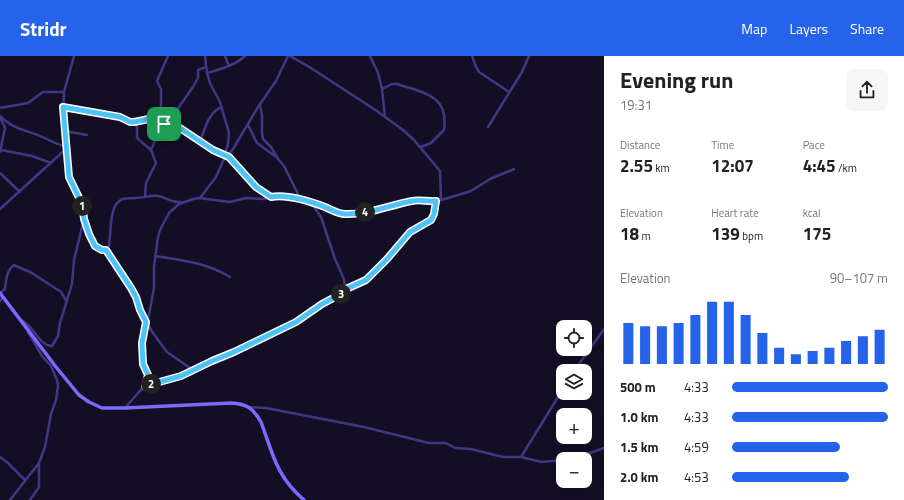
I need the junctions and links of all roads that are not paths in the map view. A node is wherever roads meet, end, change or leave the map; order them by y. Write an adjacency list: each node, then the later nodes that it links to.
1 (74, 56): 14 (street)
2 (168, 56): 21 (street)
3 (205, 56): 11 (street)
4 (225, 56): 10 (street)
5 (245, 56): 10 (street)
6 (289, 56): 16 (street); 22 (street)
7 (370, 56): 13 (street)
8 (472, 56): 15 (street)
9 (529, 56): 15 (street)
10 (229, 66): 12 (street)
11 (206, 67): 12 (street); 25 (street)
12 (207, 72): 18 (street)
13 (382, 88): 22 (street); 32 (street)
14 (64, 92): 17 (street); 19 (street)
15 (508, 92): 27 (street)
16 (260, 104): 26 (street); 36 (street)
17 (63, 107): 23 (street); 28 (street)
18 (222, 107): 30 (street); 35 (street)
19 (0, 108)
20 (0, 117): 31 (street); 34 (street)
21 (159, 117): 23 (street); 24 (street)
22 (385, 117): 32 (street)
23 (137, 122): 33 (street)
24 (160, 122): 25 (street); 33 (street)
25 (164, 124): 30 (street)
26 (248, 124): 35 (street); 36 (street)
27 (488, 127)
28 (65, 132): 29 (street); 31 (street)
29 (87, 135)
30 (200, 141): 35 (street)
31 (67, 147): 37 (street); 50 (street)
32 (421, 148): 45 (street)
33 (151, 150): 41 (street)
34 (1, 151): 37 (street)
35 (226, 155): 42 (street); 43 (street)
36 (276, 157): 44 (street)
37 (51, 163): 40 (street)
38 (514, 169): 45 (street)
39 (0, 173): 40 (street)
40 (20, 192): 49 (street)
41 (144, 197): 46 (street); 51 (street)
42 (271, 197): 43 (street); 44 (street)
43 (199, 198): 46 (street)
44 (301, 200): 48 (street)
45 (441, 200): 47 (street)
46 (186, 201): 52 (street)
47 (436, 201): 48 (street); 54 (street)
48 (312, 203): 54 (street)
49 (0, 209)
50 (84, 219): 51 (street); 58 (street)
51 (106, 250): 60 (street)
52 (155, 256): 53 (street); 60 (street)
53 (230, 277)
54 (344, 290): 64 (street)
55 (0, 293): 56 (street); 58 (street)
56 (3, 297): 57 (street); 59 (street)
57 (0, 301)
58 (67, 302): 59 (street)
59 (19, 318): 61 (street)
60 (146, 322): 64 (street); 65 (street)
61 (27, 329): 68 (street); 74 (street)
62 (604, 329): 63 (street)
63 (579, 364)
64 (193, 370): 65 (street)
65 (145, 386): 68 (street)
66 (556, 400): 72 (street)
67 (249, 407): 68 (street); 72 (street); 78 (street)
68 (125, 408)
69 (604, 448): 70 (street)
70 (592, 452)
71 (0, 456): 75 (street)
72 (521, 457): 73 (street)
73 (556, 461)
74 (39, 463): 75 (street); 77 (street)
75 (26, 480): 76 (street)
76 (10, 500)
77 (30, 500)
78 (304, 500)

